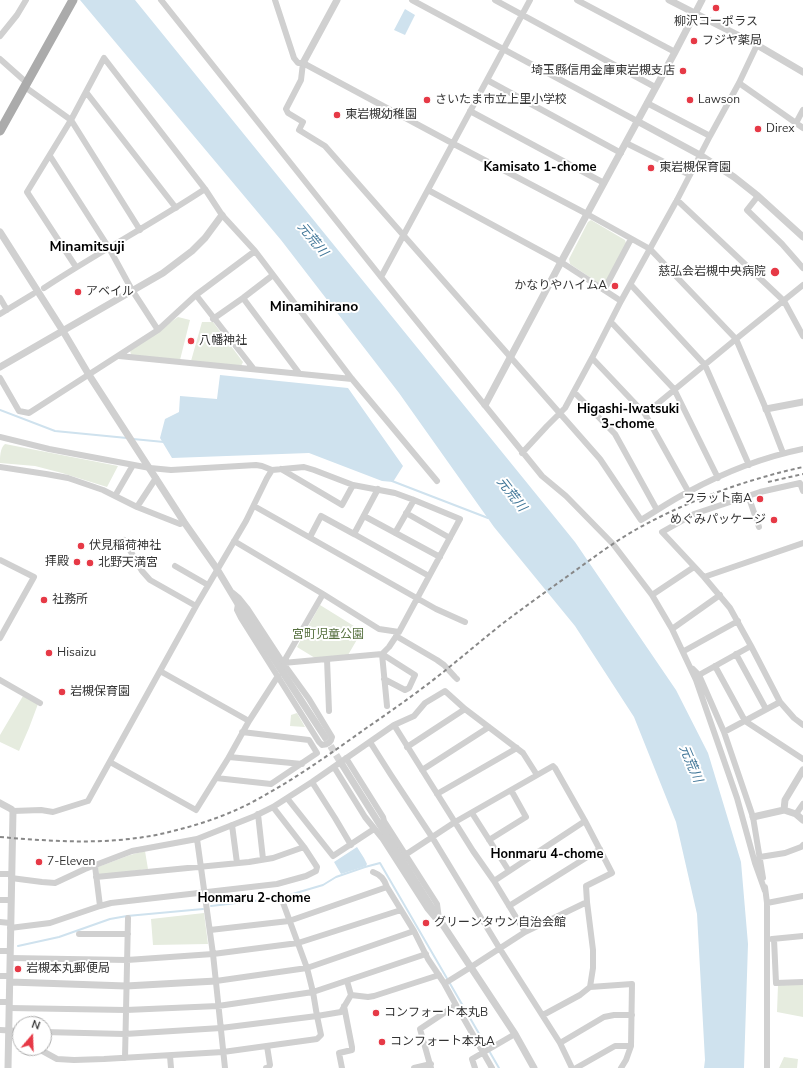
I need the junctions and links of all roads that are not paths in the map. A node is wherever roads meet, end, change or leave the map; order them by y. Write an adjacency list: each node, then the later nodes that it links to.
1 (26, 0): 14 (street)
2 (161, 0): 61 (street)
3 (275, 0): 19 (street)
4 (337, 0): 19 (street)
5 (412, 0): 16 (street)
6 (495, 0): 12 (street)
7 (530, 0): 12 (street)
8 (577, 0): 17 (street)
9 (669, 0): 13 (street)
10 (702, 0): 13 (street)
11 (71, 1): 23 (main road)
12 (522, 14): 16 (street); 24 (street)
13 (695, 14): 15 (street); 17 (street)
14 (0, 36)
15 (758, 45): 20 (street); 22 (street)
16 (503, 49): 21 (street); 30 (street)
17 (675, 52): 24 (street)
18 (0, 59): 23 (street)
19 (303, 63): 35 (street); 51 (street)
20 (803, 72)
21 (487, 80): 28 (street); 37 (street)
22 (739, 83): 31 (street); 34 (street)
23 (26, 85): 29 (street); 33 (main road)
24 (655, 87): 26 (street)
25 (86, 92): 29 (street); 42 (street); 46 (street)
26 (647, 103): 30 (street); 34 (street)
27 (803, 110): 31 (street)
28 (470, 111): 35 (street); 41 (street)
29 (71, 120): 39 (street); 49 (street)
30 (637, 121): 36 (street); 38 (street)
31 (796, 123): 32 (street)
32 (803, 128)
33 (0, 131)
34 (710, 136): 38 (street)
35 (452, 143): 43 (street); 47 (street)
36 (626, 143): 37 (street); 40 (street)
37 (621, 153): 41 (street)
38 (700, 155): 40 (street); 44 (street)
39 (50, 156): 54 (street); 58 (street)
40 (690, 175): 45 (street)
41 (604, 183): 47 (street)
42 (205, 189): 46 (street); 48 (street)
43 (428, 190): 51 (street); 57 (street)
44 (758, 196): 52 (street); 59 (street)
45 (677, 200): 55 (street); 71 (street)
46 (176, 208): 49 (street)
47 (587, 214): 53 (street); 57 (street)
48 (222, 215): 56 (street); 65 (street)
49 (140, 230): 54 (street)
50 (0, 232): 78 (street)
51 (403, 236): 61 (street); 82 (street)
52 (803, 237)
53 (631, 239): 55 (street); 66 (street)
54 (109, 248): 58 (street); 65 (street)
55 (650, 249): 62 (street); 80 (street)
56 (255, 251): 60 (street); 68 (street)
57 (561, 262): 66 (street); 82 (street)
58 (76, 267): 64 (street)
59 (803, 268)
60 (273, 275): 70 (street); 90 (street)
61 (381, 277): 94 (street)
62 (631, 285): 72 (street); 84 (street)
63 (803, 285): 71 (street)
64 (44, 288)
65 (132, 290): 77 (street); 78 (street)
66 (604, 290): 72 (street)
67 (33, 294): 73 (street)
68 (196, 296): 75 (street); 77 (street)
69 (0, 298): 73 (street)
70 (243, 298): 75 (street); 87 (street)
71 (784, 300): 79 (street); 80 (street)
72 (622, 301): 76 (street)
73 (7, 310): 74 (street)
74 (0, 314)
75 (213, 318): 86 (street)
76 (611, 322): 83 (street); 91 (street)
77 (158, 330): 81 (street)
78 (63, 331): 85 (street); 88 (street)
79 (803, 336)
80 (736, 338): 84 (street); 95 (street)
81 (119, 356): 86 (street); 88 (street)
82 (511, 357): 94 (street); 96 (street)
83 (592, 358): 92 (street); 97 (street)
84 (705, 365): 91 (street); 103 (street)
85 (0, 367)
86 (253, 368): 87 (street)
87 (299, 374): 90 (street)
88 (89, 375): 89 (street); 105 (street)
89 (0, 378)
90 (352, 378): 110 (street)
91 (674, 389): 97 (street); 109 (street)
92 (574, 392): 96 (street); 121 (street)
93 (803, 402): 95 (street)
94 (485, 405): 100 (street)
95 (766, 409): 101 (street)
96 (561, 413): 100 (street); 121 (street)
97 (645, 414): 114 (street)
98 (0, 439): 102 (street)
99 (803, 449): 101 (street)
100 (522, 453): 143 (street)
101 (783, 453): 103 (street)
102 (133, 465): 105 (street); 116 (street)
103 (749, 465): 109 (street)
104 (0, 467): 116 (street)
105 (150, 468): 107 (street); 108 (street)
106 (281, 469): 107 (street); 112 (street); 112 (street)
107 (272, 470): 120 (street)
108 (156, 478): 119 (street); 124 (street)
109 (718, 478): 114 (street)
110 (437, 481)
111 (801, 483): 115 (street); 117 (street)
112 (353, 485): 113 (street)
113 (378, 489): 118 (street); 123 (street)
114 (688, 491): 121 (street)
115 (803, 491)
116 (114, 496): 119 (street)
117 (748, 496): 125 (street); 136 (street)
118 (414, 500): 122 (street); 129 (street)
119 (137, 506): 124 (street)
120 (254, 506): 128 (street); 131 (street)
121 (657, 510)
122 (406, 513): 126 (street); 129 (street)
123 (364, 516): 126 (street); 127 (street)
124 (184, 522): 137 (street)
125 (759, 526)
126 (395, 533): 133 (street)
127 (354, 534): 128 (street); 138 (street)
128 (310, 537): 145 (street)
129 (450, 538): 133 (street)
130 (124, 540): 147 (street)
131 (234, 541): 137 (street); 142 (street)
132 (803, 543): 139 (street)
133 (440, 557): 138 (street)
134 (0, 560): 152 (street)
135 (175, 566): 140 (street)
136 (694, 567): 139 (street); 143 (street)
137 (217, 569): 140 (street); 141 (street)
138 (428, 576): 145 (street)
139 (704, 577): 144 (street)
140 (208, 585): 147 (street)
141 (229, 589): 146 (street); 158 (street)
142 (323, 594): 151 (street); 158 (street)
143 (652, 595): 150 (street)
144 (720, 595): 148 (street); 150 (street)
145 (417, 598): 149 (street); 151 (street)
146 (238, 604): 163 (street); 180 (street)
147 (196, 606): 161 (street)
148 (738, 621): 153 (street); 154 (street)
149 (466, 622)
150 (672, 629): 154 (street)
151 (397, 634): 155 (street); 164 (street)
152 (0, 638)
153 (751, 646): 156 (street); 167 (street)
154 (684, 651): 159 (street)
155 (382, 654): 157 (street); 165 (street); 165 (street)
156 (736, 654): 160 (street); 171 (street)
157 (327, 659): 158 (street); 172 (street)
158 (283, 663): 163 (street)
159 (691, 666): 162 (street); 232 (street)
160 (715, 666): 162 (street); 174 (street)
161 (160, 671): 173 (street); 187 (street)
162 (699, 675): 179 (street)
163 (278, 676): 173 (street)
164 (457, 678)
165 (384, 679): 169 (street)
166 (0, 680): 168 (street)
167 (780, 702): 171 (street); 176 (street)
168 (40, 703)
169 (387, 706)
170 (465, 709): 175 (street); 177 (street); 182 (street)
171 (766, 709): 174 (street)
172 (329, 711)
173 (249, 721): 178 (street)
174 (745, 721): 179 (street); 186 (street)
175 (394, 725): 181 (street); 182 (street)
176 (803, 725)
177 (489, 727): 183 (street); 191 (street)
178 (242, 732): 184 (street); 188 (street)
179 (724, 732): 207 (street)
180 (325, 737)
181 (370, 742): 185 (street); 213 (street)
182 (408, 747): 191 (street)
183 (517, 748): 193 (street); 197 (street)
184 (229, 757): 188 (street); 194 (street)
185 (346, 758): 190 (street); 220 (street)
186 (803, 759)
187 (110, 762): 194 (street); 203 (street)
188 (302, 764): 194 (street)
189 (343, 766): 246 (street)
190 (334, 767): 195 (street); 212 (street)
191 (422, 770): 197 (street)
192 (803, 770): 202 (street)
193 (537, 775): 196 (street); 209 (street)
194 (216, 778)
195 (312, 782): 198 (street); 216 (street)
196 (511, 790): 204 (street); 215 (street)
197 (437, 794): 210 (street)
198 (287, 798): 201 (street); 216 (street)
199 (0, 802): 203 (street)
200 (803, 804): 206 (street)
201 (273, 807): 205 (street); 218 (street)
202 (784, 810): 206 (street); 207 (street)
203 (13, 811): 228 (street)
204 (472, 813): 210 (street); 215 (street)
205 (258, 814): 211 (street); 222 (street)
206 (796, 814): 208 (street)
207 (753, 817): 221 (street)
208 (803, 820)
209 (585, 821): 219 (street); 226 (street)
210 (455, 822): 213 (street); 230 (street)
211 (232, 825): 214 (street); 223 (street)
212 (374, 829): 216 (street); 246 (street)
213 (432, 837): 220 (street); 257 (street)
214 (197, 839): 224 (street); 225 (street)
215 (489, 840): 226 (street)
216 (351, 845)
217 (803, 845): 221 (street)
218 (304, 847): 222 (street); 233 (street)
219 (600, 849): 238 (street); 241 (street)
220 (405, 855): 246 (street)
221 (760, 857): 232 (street)
222 (263, 859): 223 (street)
223 (237, 863): 225 (street)
224 (95, 866): 228 (street); 229 (street)
225 (201, 866): 229 (street); 233 (street)
226 (509, 871): 230 (street)
227 (373, 872): 231 (street)
228 (6, 874): 236 (street)
229 (96, 877): 240 (street)
230 (494, 881): 241 (street)
231 (387, 887): 242 (street); 244 (street)
232 (765, 891): 239 (street)
233 (204, 892): 240 (street); 248 (street)
234 (803, 896): 239 (street)
235 (0, 900): 236 (street)
236 (11, 900): 247 (street)
237 (282, 900): 244 (street)
238 (587, 902): 250 (street); 273 (street)
239 (767, 903): 255 (street)
240 (100, 906): 247 (street)
241 (509, 906): 250 (street)
242 (401, 910): 249 (street); 256 (street)
243 (128, 918): 252 (street)
244 (289, 920): 248 (street); 256 (street)
245 (0, 922): 247 (street)
246 (441, 922): 263 (street)
247 (10, 926): 259 (street)
248 (210, 930): 260 (street)
249 (414, 931): 261 (street); 264 (street)
250 (525, 932): 257 (street)
251 (79, 934): 252 (street)
252 (128, 934): 262 (street)
253 (803, 936): 254 (street)
254 (774, 939): 255 (street); 271 (street)
255 (766, 940): 314 (street)
256 (298, 943): 260 (street); 264 (street)
257 (500, 949): 263 (street); 282 (street)
258 (0, 951): 259 (street)
259 (10, 954): 262 (street); 267 (street)
260 (212, 954): 262 (street); 269 (street)
261 (426, 954): 265 (street); 268 (street)
262 (127, 960): 272 (street)
263 (471, 967): 270 (street); 291 (street)
264 (307, 968): 269 (street); 274 (street)
265 (439, 975): 275 (street); 278 (street)
266 (0, 976): 267 (street)
267 (10, 979): 272 (street); 277 (street)
268 (347, 980): 274 (street); 275 (street)
269 (216, 981): 272 (street); 279 (street)
270 (447, 982)
271 (803, 982)
272 (126, 986): 281 (street)
273 (590, 987): 282 (street); 283 (street)
274 (313, 992): 279 (street); 284 (street)
275 (351, 995): 280 (street)
276 (0, 1002): 277 (street)
277 (9, 1005): 281 (street); 285 (street)
278 (456, 1005): 296 (street); 301 (street)
279 (218, 1006): 281 (street); 286 (street)
280 (344, 1006): 284 (street); 306 (street)
281 (126, 1010): 290 (street)
282 (543, 1015): 293 (street)
283 (632, 1015): 293 (street); 295 (street)
284 (318, 1016): 286 (street); 294 (street)
285 (12, 1021)
286 (221, 1028): 290 (street); 297 (street)
287 (0, 1030): 288 (street)
288 (12, 1031)
289 (52, 1032): 290 (street)
290 (125, 1034): 300 (street)
291 (515, 1034): 296 (street); 310 (street)
292 (12, 1043): 302 (street)
293 (560, 1043): 311 (street)
294 (267, 1046): 297 (street); 305 (street)
295 (631, 1046): 312 (street); 313 (street)
296 (487, 1051): 308 (street); 309 (street)
297 (223, 1052): 299 (street); 304 (street)
298 (52, 1056): 300 (street)
299 (170, 1056): 300 (street); 303 (street)
300 (125, 1058)
301 (431, 1066): 307 (street)
302 (8, 1068)
303 (171, 1068)
304 (225, 1068)
305 (266, 1068)
306 (342, 1068)
307 (414, 1068)
308 (475, 1068)
309 (492, 1068)
310 (534, 1068)
311 (572, 1068)
312 (576, 1068)
313 (621, 1068)
314 (767, 1068)

